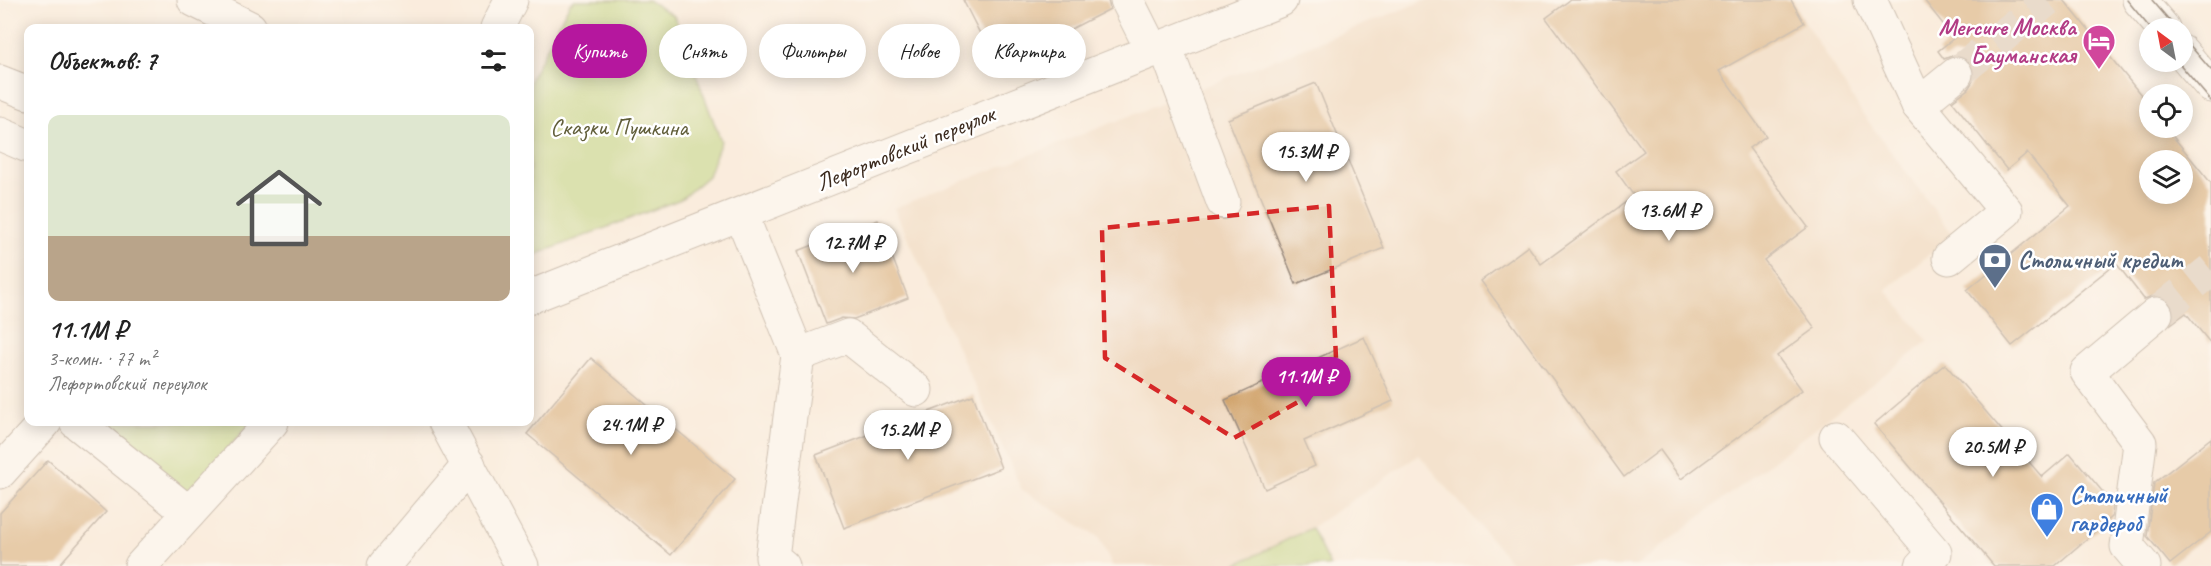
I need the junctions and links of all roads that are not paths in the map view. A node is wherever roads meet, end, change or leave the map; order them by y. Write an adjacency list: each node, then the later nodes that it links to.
1 (194, 0): 8 (street)
2 (511, 0): 9 (street)
3 (1127, 0): 10 (street)
4 (1281, 0): 10 (street, Лефортовский переулок)
5 (1870, 0): 16 (street)
6 (2139, 0): 7 (street)
7 (2154, 18)
8 (242, 24)
9 (499, 24)
10 (1159, 48): 19 (street); 20 (street, Лефортовский переулок)
11 (2193, 65): 14 (street)
12 (1956, 74): 16 (street)
13 (0, 82): 15 (street)
14 (2211, 86)
15 (24, 91)
16 (1918, 105): 21 (street)
17 (0, 134): 18 (street)
18 (24, 144)
19 (1223, 202)
20 (741, 214): 22 (street, Лефортовский переулок); 24 (street)
21 (1949, 258)
22 (534, 295)
23 (2156, 314): 39 (street)
24 (798, 355): 25 (street); 37 (street)
25 (916, 390)
26 (41, 426): 32 (street)
27 (81, 426): 33 (street)
28 (268, 426): 33 (street)
29 (447, 426): 31 (street)
30 (1836, 437): 38 (street)
31 (469, 465): 35 (street); 36 (street)
32 (0, 472)
33 (189, 513): 34 (street)
34 (141, 566)
35 (384, 566)
36 (522, 566)
37 (783, 566)
38 (1922, 566)
39 (2144, 566)

